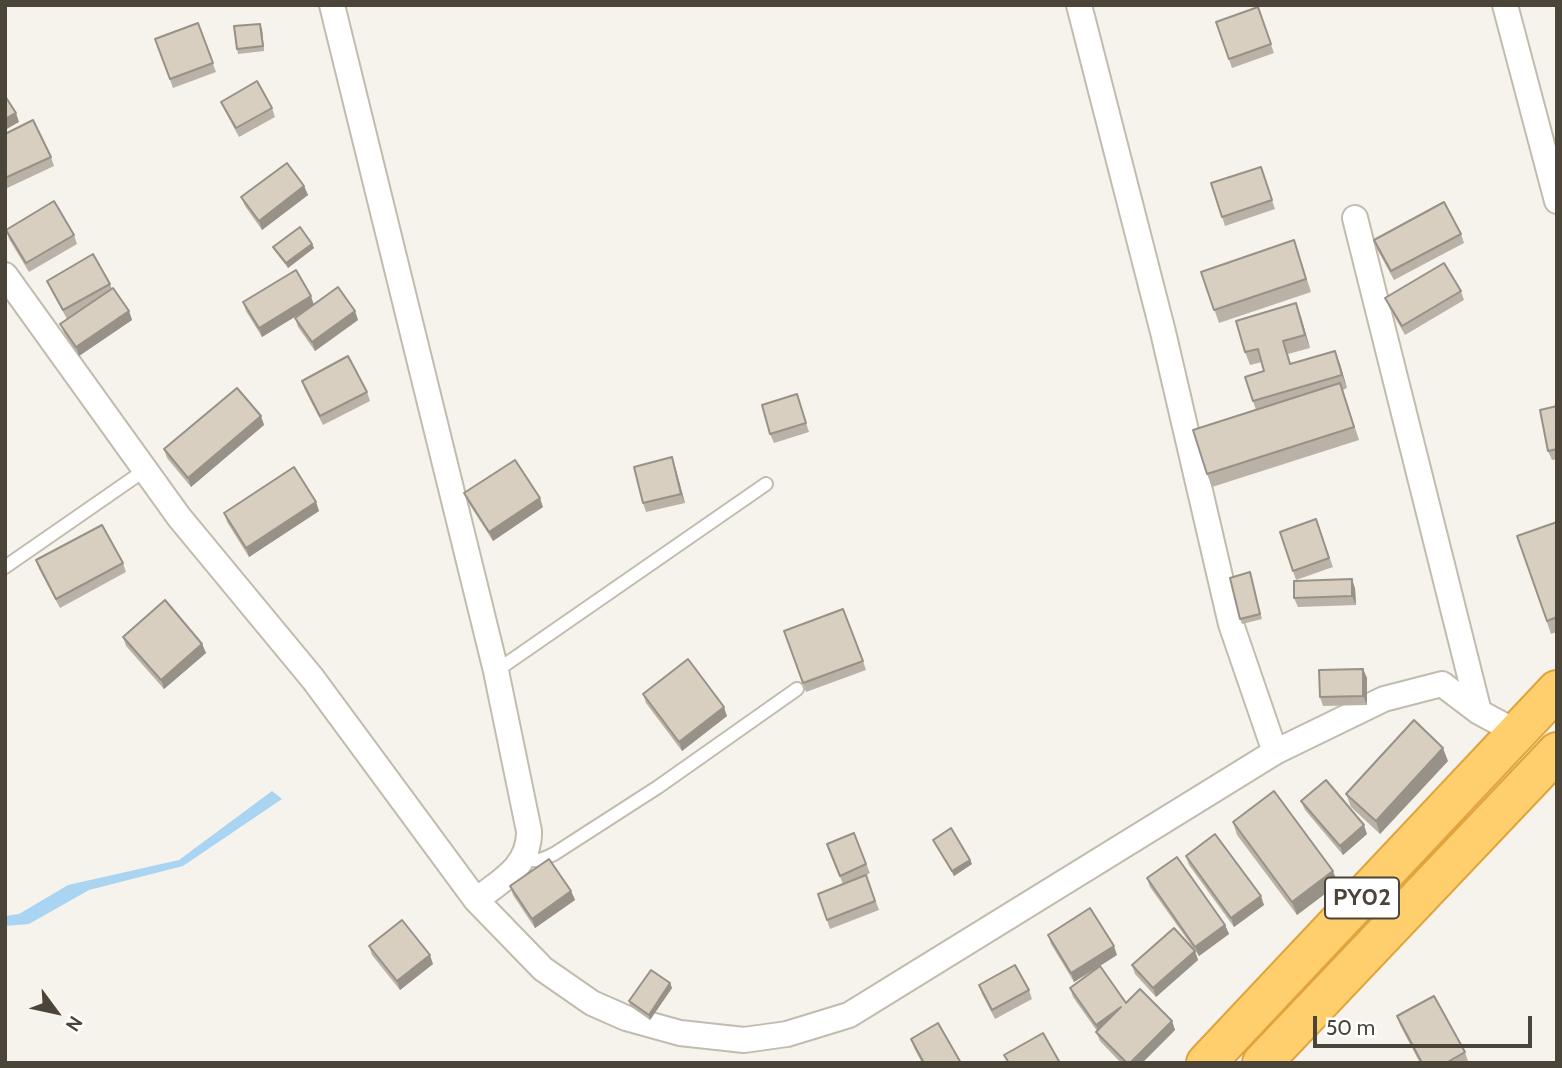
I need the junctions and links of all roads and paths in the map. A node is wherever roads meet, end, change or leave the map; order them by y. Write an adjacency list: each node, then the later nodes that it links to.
1 (332, 5): 10 (street)
2 (1079, 5): 15 (street)
3 (1505, 5): 4 (street)
4 (1557, 201)
5 (1355, 218): 13 (street)
6 (5, 275): 7 (street)
7 (145, 470): 9 (lane); 18 (street)
8 (766, 484): 10 (lane)
9 (5, 567)
10 (496, 671): 17 (street)
11 (797, 689): 17 (lane)
12 (1557, 690): 14 (highway, PY02)
13 (1479, 712): 14 (street); 15 (street)
14 (1518, 733): 19 (highway, PY02)
15 (1275, 752): 18 (street)
16 (1557, 752): 20 (highway, PY02)
17 (525, 856): 18 (street)
18 (477, 900)
19 (1206, 1063)
20 (1262, 1063)

